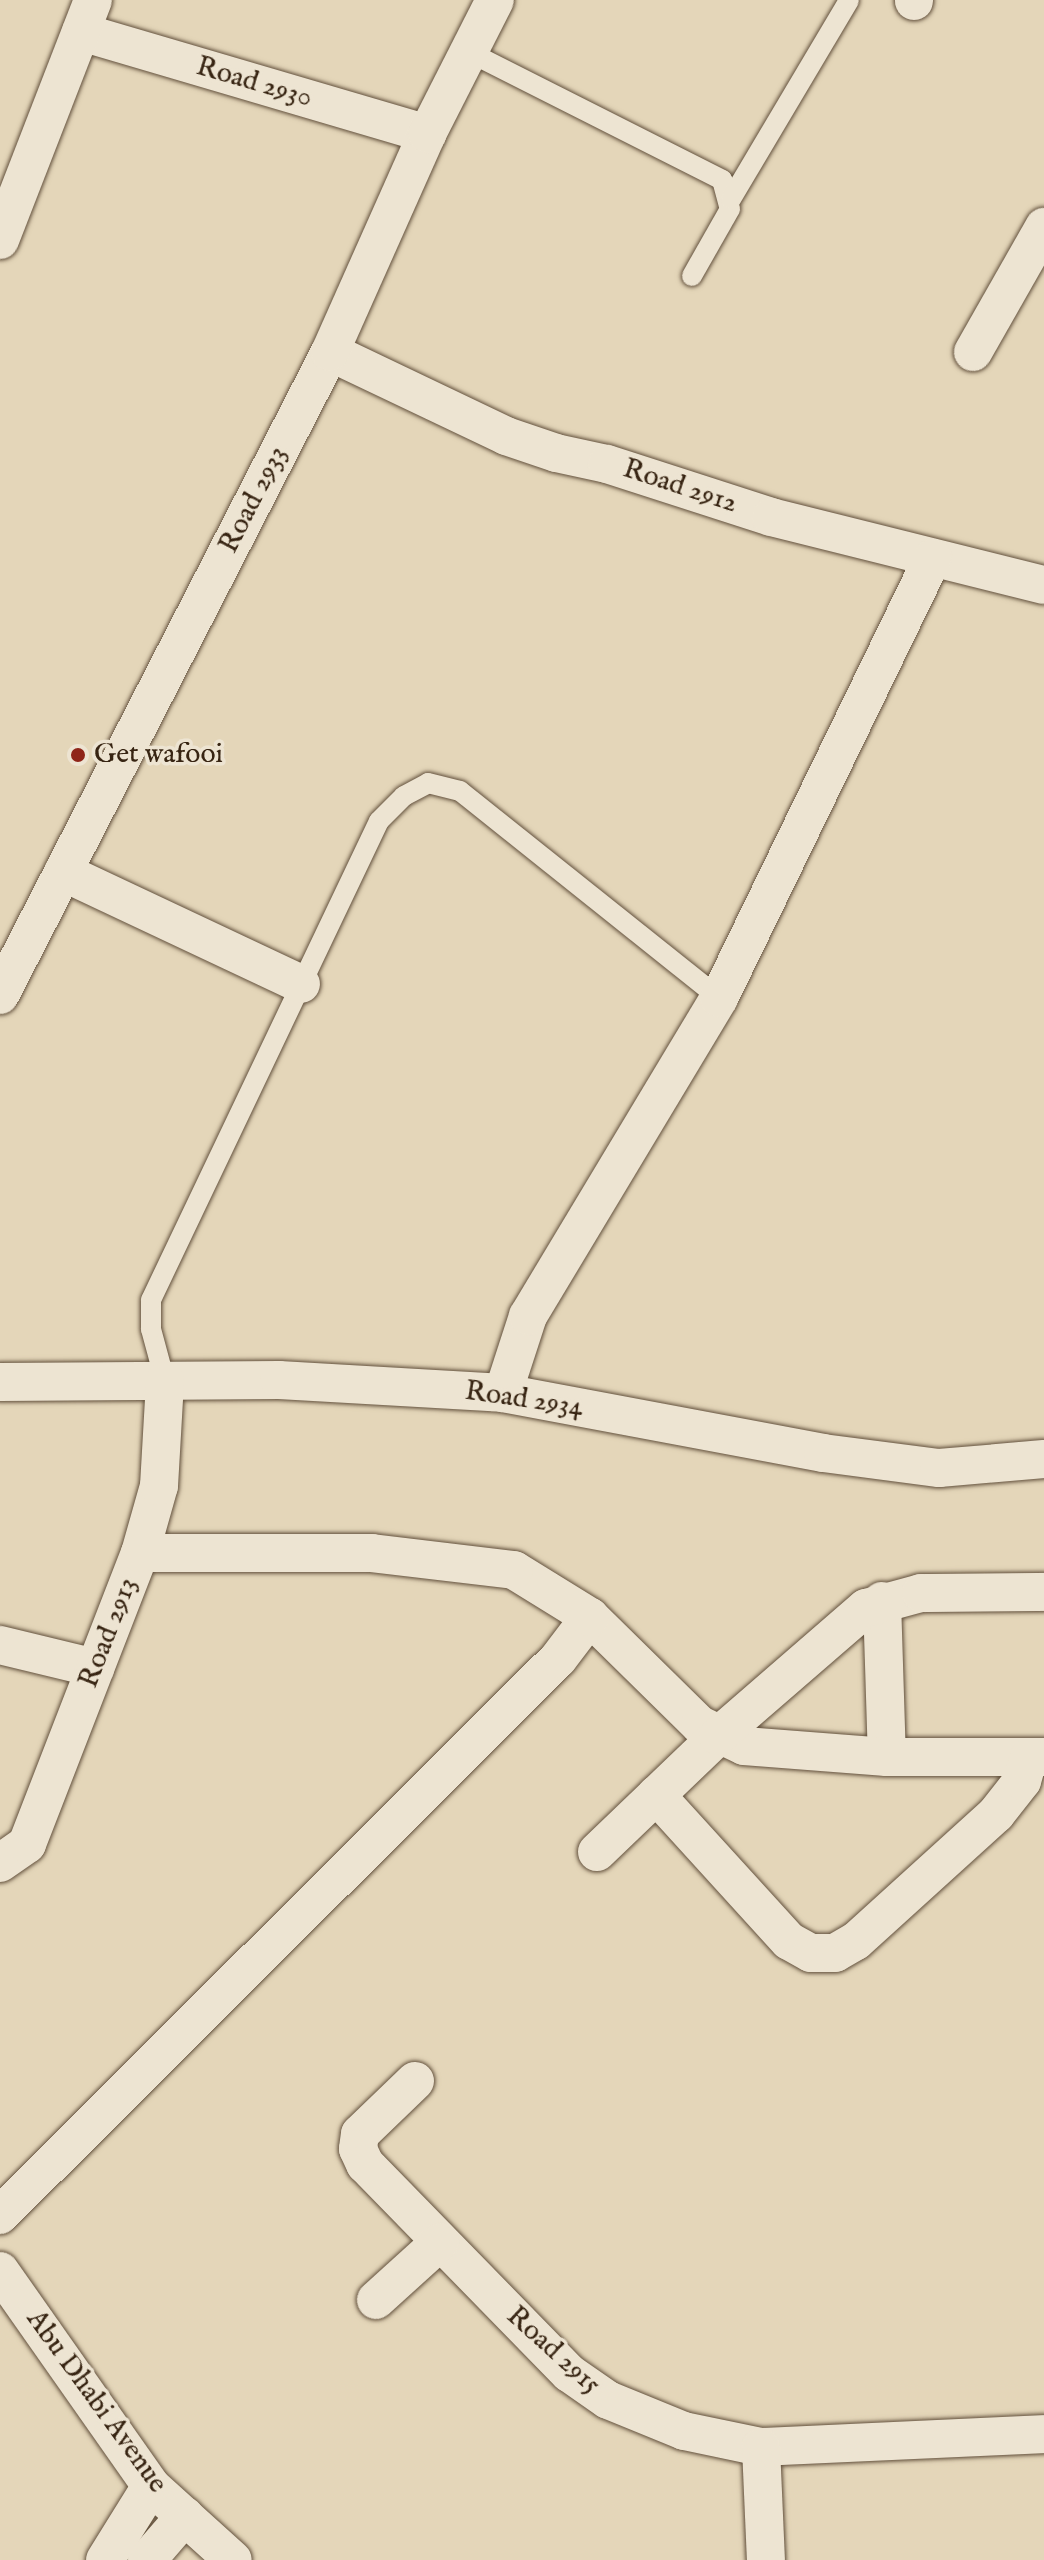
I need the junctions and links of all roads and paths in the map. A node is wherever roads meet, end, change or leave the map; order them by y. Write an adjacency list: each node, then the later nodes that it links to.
1 (495, 0): 4 (street, Road 2933)
2 (849, 0): 6 (lane)
3 (87, 16): 5 (street, Road 2930); 8 (street, Road 2930)
4 (469, 52): 5 (street, Road 2933); 6 (lane)
5 (427, 134): 10 (street, Road 2933)
6 (731, 199): 9 (lane)
7 (1044, 227): 11 (street)
8 (0, 240)
9 (692, 276)
10 (330, 352): 12 (street, Road 2912); 14 (street, Road 2933)
11 (973, 352)
12 (933, 558): 13 (street, Road 2912); 17 (street)
13 (1044, 585)
14 (63, 872): 15 (street); 16 (street, Road 2933)
15 (301, 984): 17 (lane); 18 (lane)
16 (0, 995)
17 (719, 998): 20 (street)
18 (165, 1381): 19 (street, Road 2934); 20 (street, Road 2934); 22 (street, Road 2913)
19 (0, 1382)
20 (503, 1393): 21 (street, Road 2934)
21 (1044, 1459)
22 (140, 1553): 25 (street); 27 (street, Road 2913)
23 (1044, 1592): 24 (street)
24 (882, 1601): 28 (street); 29 (street)
25 (590, 1617): 28 (street); 35 (street)
26 (0, 1645): 27 (street)
27 (95, 1668): 33 (street, Road 2913)
28 (718, 1736): 29 (street); 31 (street)
29 (887, 1757): 30 (street)
30 (1036, 1757): 31 (street)
31 (656, 1795): 32 (street)
32 (597, 1852)
33 (0, 1863)
34 (415, 2081): 36 (street, Road 2915)
35 (0, 2215)
36 (440, 2242): 38 (street); 40 (street, Road 2915)
37 (0, 2271): 41 (street, Abu Dhabi Avenue)
38 (376, 2300)
39 (1044, 2434): 40 (street, Road 2915)
40 (761, 2447): 46 (street)
41 (151, 2486): 42 (street, Abu Dhabi Avenue); 43 (street)
42 (185, 2516): 44 (street); 45 (street, Abu Dhabi Avenue)
43 (105, 2560)
44 (147, 2560)
45 (233, 2560)
46 (766, 2560)

